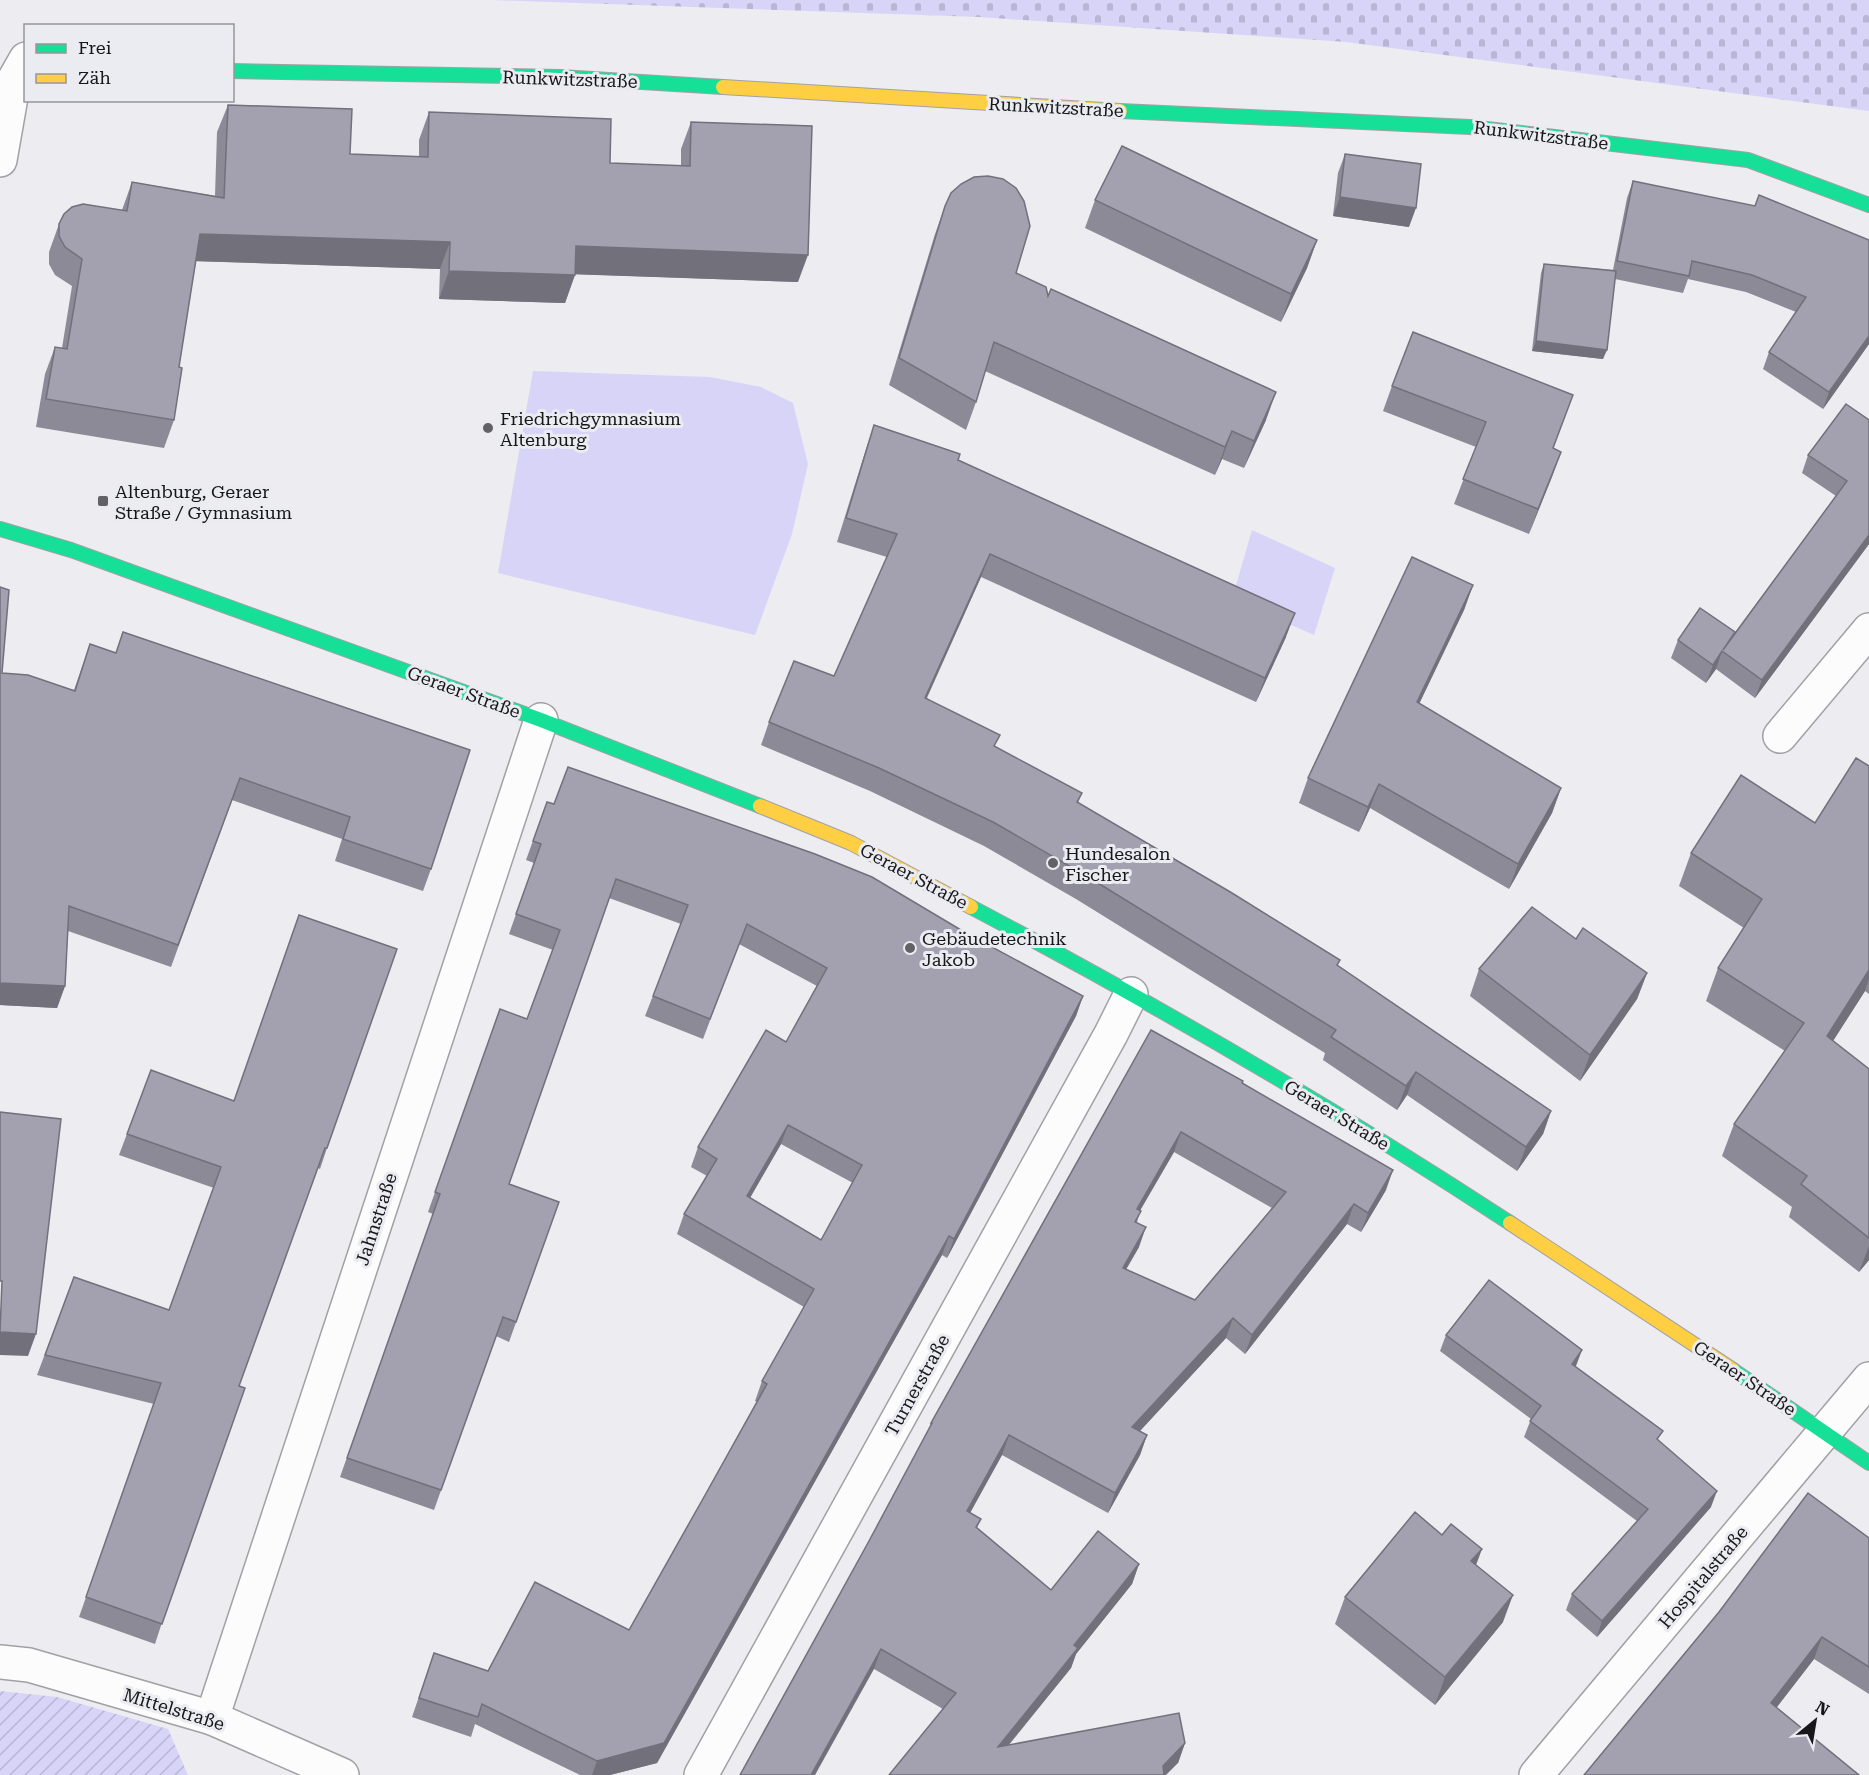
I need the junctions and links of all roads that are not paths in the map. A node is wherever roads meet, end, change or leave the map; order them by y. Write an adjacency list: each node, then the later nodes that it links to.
1 (24, 62): 3 (street)
2 (234, 71): 4 (main road, Runkwitzstraße)
3 (0, 160)
4 (1869, 205)
5 (0, 529): 7 (main road, Geraer Straße)
6 (1869, 630): 8 (street)
7 (541, 720): 9 (main road, Geraer Straße); 14 (street, Jahnstraße)
8 (1780, 736)
9 (1131, 994): 11 (main road, Geraer Straße); 16 (street, Turnerstraße)
10 (1869, 1379): 11 (street, Hospitalstraße)
11 (1825, 1433): 12 (main road, Geraer Straße); 17 (street, Hospitalstraße)
12 (1869, 1463)
13 (0, 1662): 14 (street, Mittelstraße)
14 (212, 1718): 15 (street, Mittelstraße)
15 (342, 1775)
16 (701, 1775)
17 (1536, 1775)

